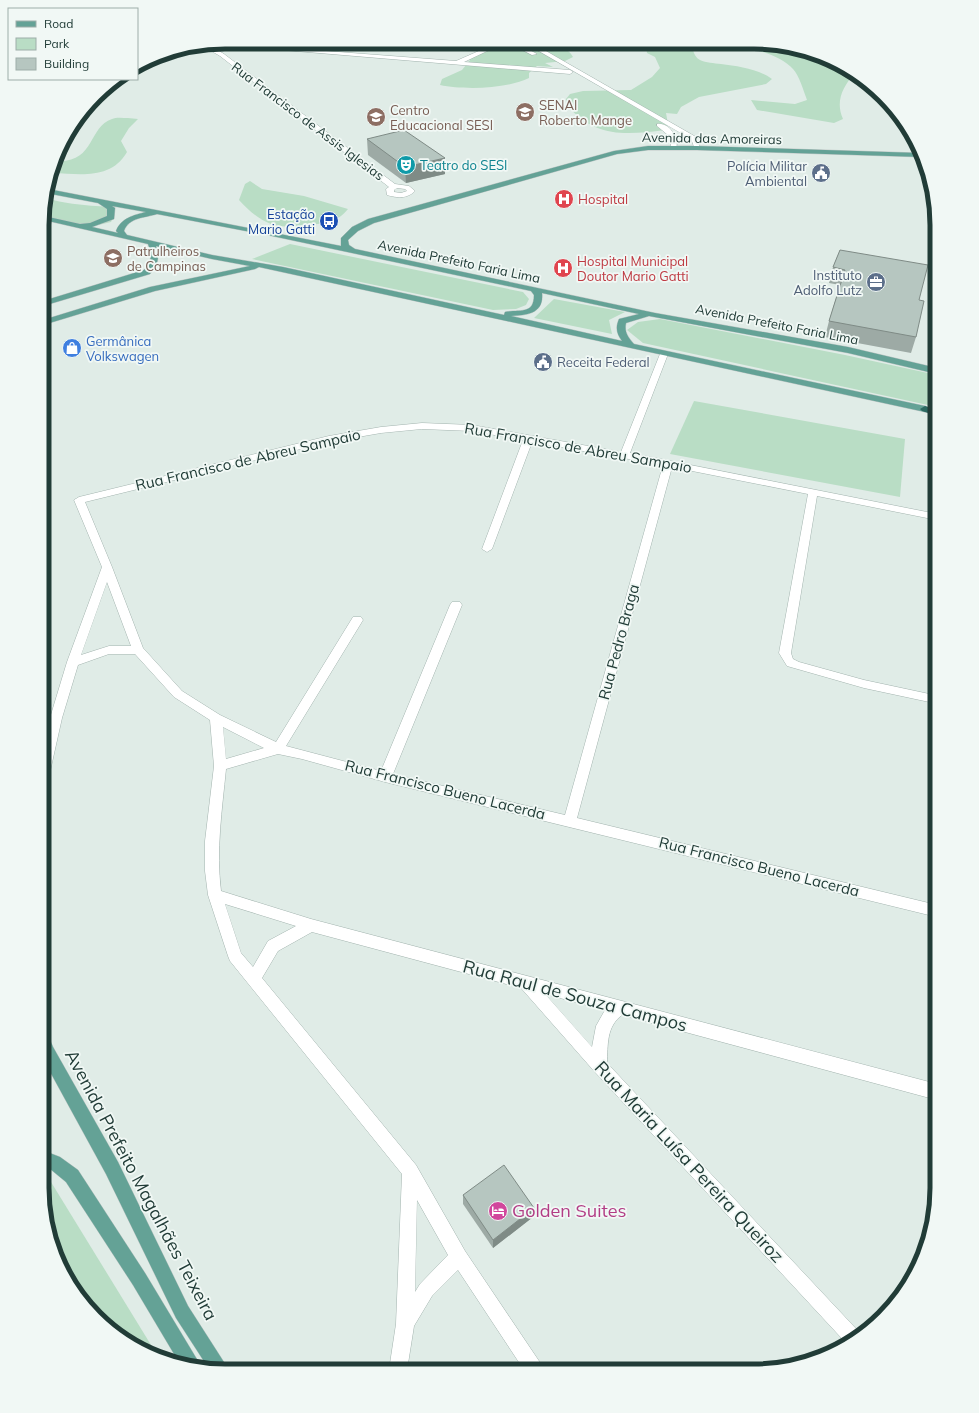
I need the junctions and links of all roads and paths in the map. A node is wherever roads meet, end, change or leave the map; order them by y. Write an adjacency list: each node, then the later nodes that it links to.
1 (215, 49): 7 (street, Rua Francisco de Assis Iglesias)
2 (230, 49): 7 (street)
3 (290, 49): 8 (street)
4 (488, 49): 8 (street)
5 (524, 49): 9 (street)
6 (538, 49): 11 (street)
7 (222, 55): 13 (street, Rua Francisco de Assis Iglesias)
8 (456, 63): 9 (street)
9 (570, 72): 10 (street)
10 (674, 148): 11 (main road, Avenida das Amoreiras); 21 (main road, Avenida das Amoreiras)
11 (697, 148): 12 (main road, Avenida das Amoreiras)
12 (916, 155)
13 (394, 187)
14 (52, 192): 15 (main road, Avenida Prefeito Faria Lima)
15 (99, 200): 16 (main road, Avenida Prefeito Faria Lima); 18 (main road)
16 (161, 213): 19 (main road); 21 (main road, Avenida Prefeito Faria Lima)
17 (49, 219): 18 (main road)
18 (74, 225): 19 (main road)
19 (125, 237): 20 (main road)
20 (151, 243): 22 (main road); 24 (main road)
21 (354, 252): 23 (main road, Avenida Prefeito Faria Lima)
22 (258, 266): 25 (main road); 27 (main road)
23 (533, 289): 25 (main road); 26 (main road, Avenida Prefeito Faria Lima)
24 (49, 302)
25 (490, 314): 28 (main road)
26 (655, 315): 28 (main road); 30 (main road, Avenida Prefeito Faria Lima)
27 (49, 321)
28 (631, 346): 29 (main road)
29 (664, 354): 31 (main road); 34 (street)
30 (930, 369)
31 (925, 409): 32 (highway)
32 (930, 410)
33 (529, 438): 34 (street, Rua Francisco de Abreu Sampaio); 37 (street, Rua Francisco de Abreu Sampaio); 39 (street)
34 (624, 456): 35 (street, Rua Francisco de Abreu Sampaio)
35 (668, 463): 36 (street, Rua Francisco de Abreu Sampaio); 51 (street, Rua Pedro Braga)
36 (812, 492): 38 (street, Rua Francisco de Abreu Sampaio); 45 (street)
37 (79, 500): 40 (street, Rua Francisco Bueno Lacerda)
38 (930, 516)
39 (487, 550)
40 (107, 567): 43 (street, Rua Francisco Bueno Lacerda); 44 (street)
41 (456, 605): 50 (street)
42 (358, 620): 48 (street)
43 (138, 650): 44 (street); 46 (street, Rua Francisco Bueno Lacerda)
44 (73, 662): 47 (street)
45 (930, 698)
46 (216, 718): 48 (street, Rua Francisco Bueno Lacerda); 49 (street)
47 (49, 749)
48 (278, 749): 49 (street); 50 (street, Rua Francisco Bueno Lacerda)
49 (220, 766): 52 (street)
50 (386, 777): 51 (street, Rua Francisco Bueno Lacerda)
51 (570, 821): 53 (street, Rua Francisco Bueno Lacerda)
52 (215, 895): 54 (street, Rua Raul de Souza Campos); 55 (street)
53 (930, 909)
54 (311, 925): 55 (street); 56 (street, Rua Raul de Souza Campos)
55 (254, 978): 62 (street)
56 (526, 983): 57 (street, Rua Raul de Souza Campos); 59 (street, Rua Maria Luísa Pereira Queiroz)
57 (620, 1007): 59 (street); 60 (street, Rua Raul de Souza Campos)
58 (49, 1055): 67 (main road, Avenida Prefeito Magalhães Teixeira)
59 (599, 1066): 65 (street, Rua Maria Luísa Pereira Queiroz)
60 (930, 1090)
61 (49, 1159): 66 (main road)
62 (410, 1172): 63 (street); 64 (street)
63 (459, 1257): 64 (street); 69 (street)
64 (405, 1324): 68 (street)
65 (850, 1335)
66 (188, 1360)
67 (216, 1364)
68 (399, 1364)
69 (531, 1364)

